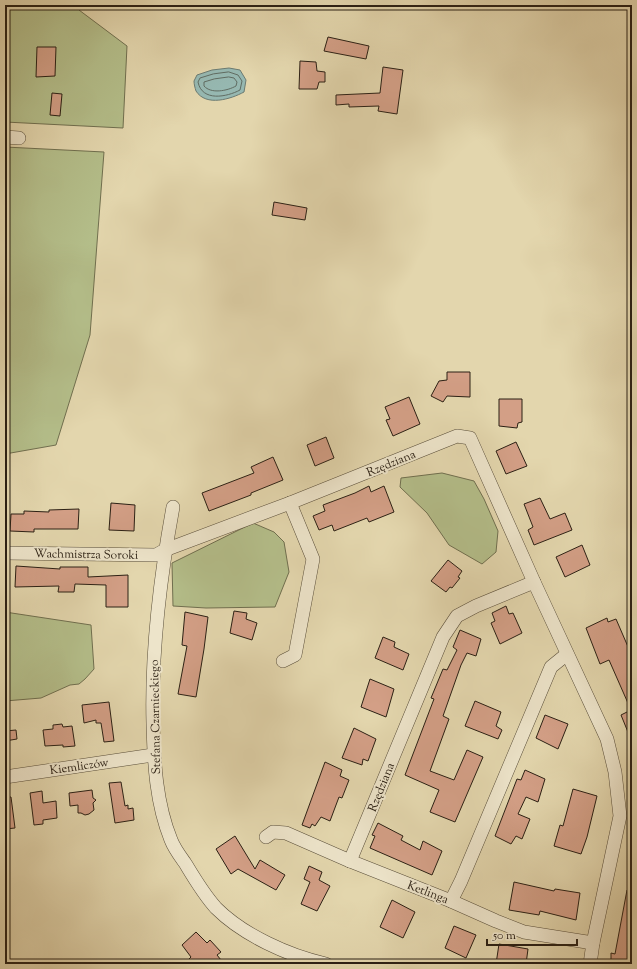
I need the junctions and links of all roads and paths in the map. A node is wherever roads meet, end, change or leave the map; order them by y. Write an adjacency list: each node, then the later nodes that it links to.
1 (5, 137): 2 (street)
2 (19, 138)
3 (290, 503): 5 (street, Rzędziana); 7 (street, Rzędziana); 9 (street)
4 (173, 507): 5 (street, Stefana Czarnieckiego)
5 (165, 550): 6 (street, Wachmistrza Soroki); 10 (street, Stefana Czarnieckiego)
6 (5, 553)
7 (534, 582): 8 (street, Rzędziana); 13 (street, Rzędziana)
8 (567, 654): 14 (street); 15 (street, Rzędziana)
9 (283, 661)
10 (154, 756): 11 (street, Kiemliczów); 16 (street, Stefana Czarnieckiego)
11 (5, 777)
12 (266, 837): 13 (street, Ketlinga)
13 (350, 861): 14 (street, Ketlinga)
14 (451, 901): 15 (street, Ketlinga)
15 (593, 943): 17 (street, Rzędziana)
16 (326, 964)
17 (590, 964)

